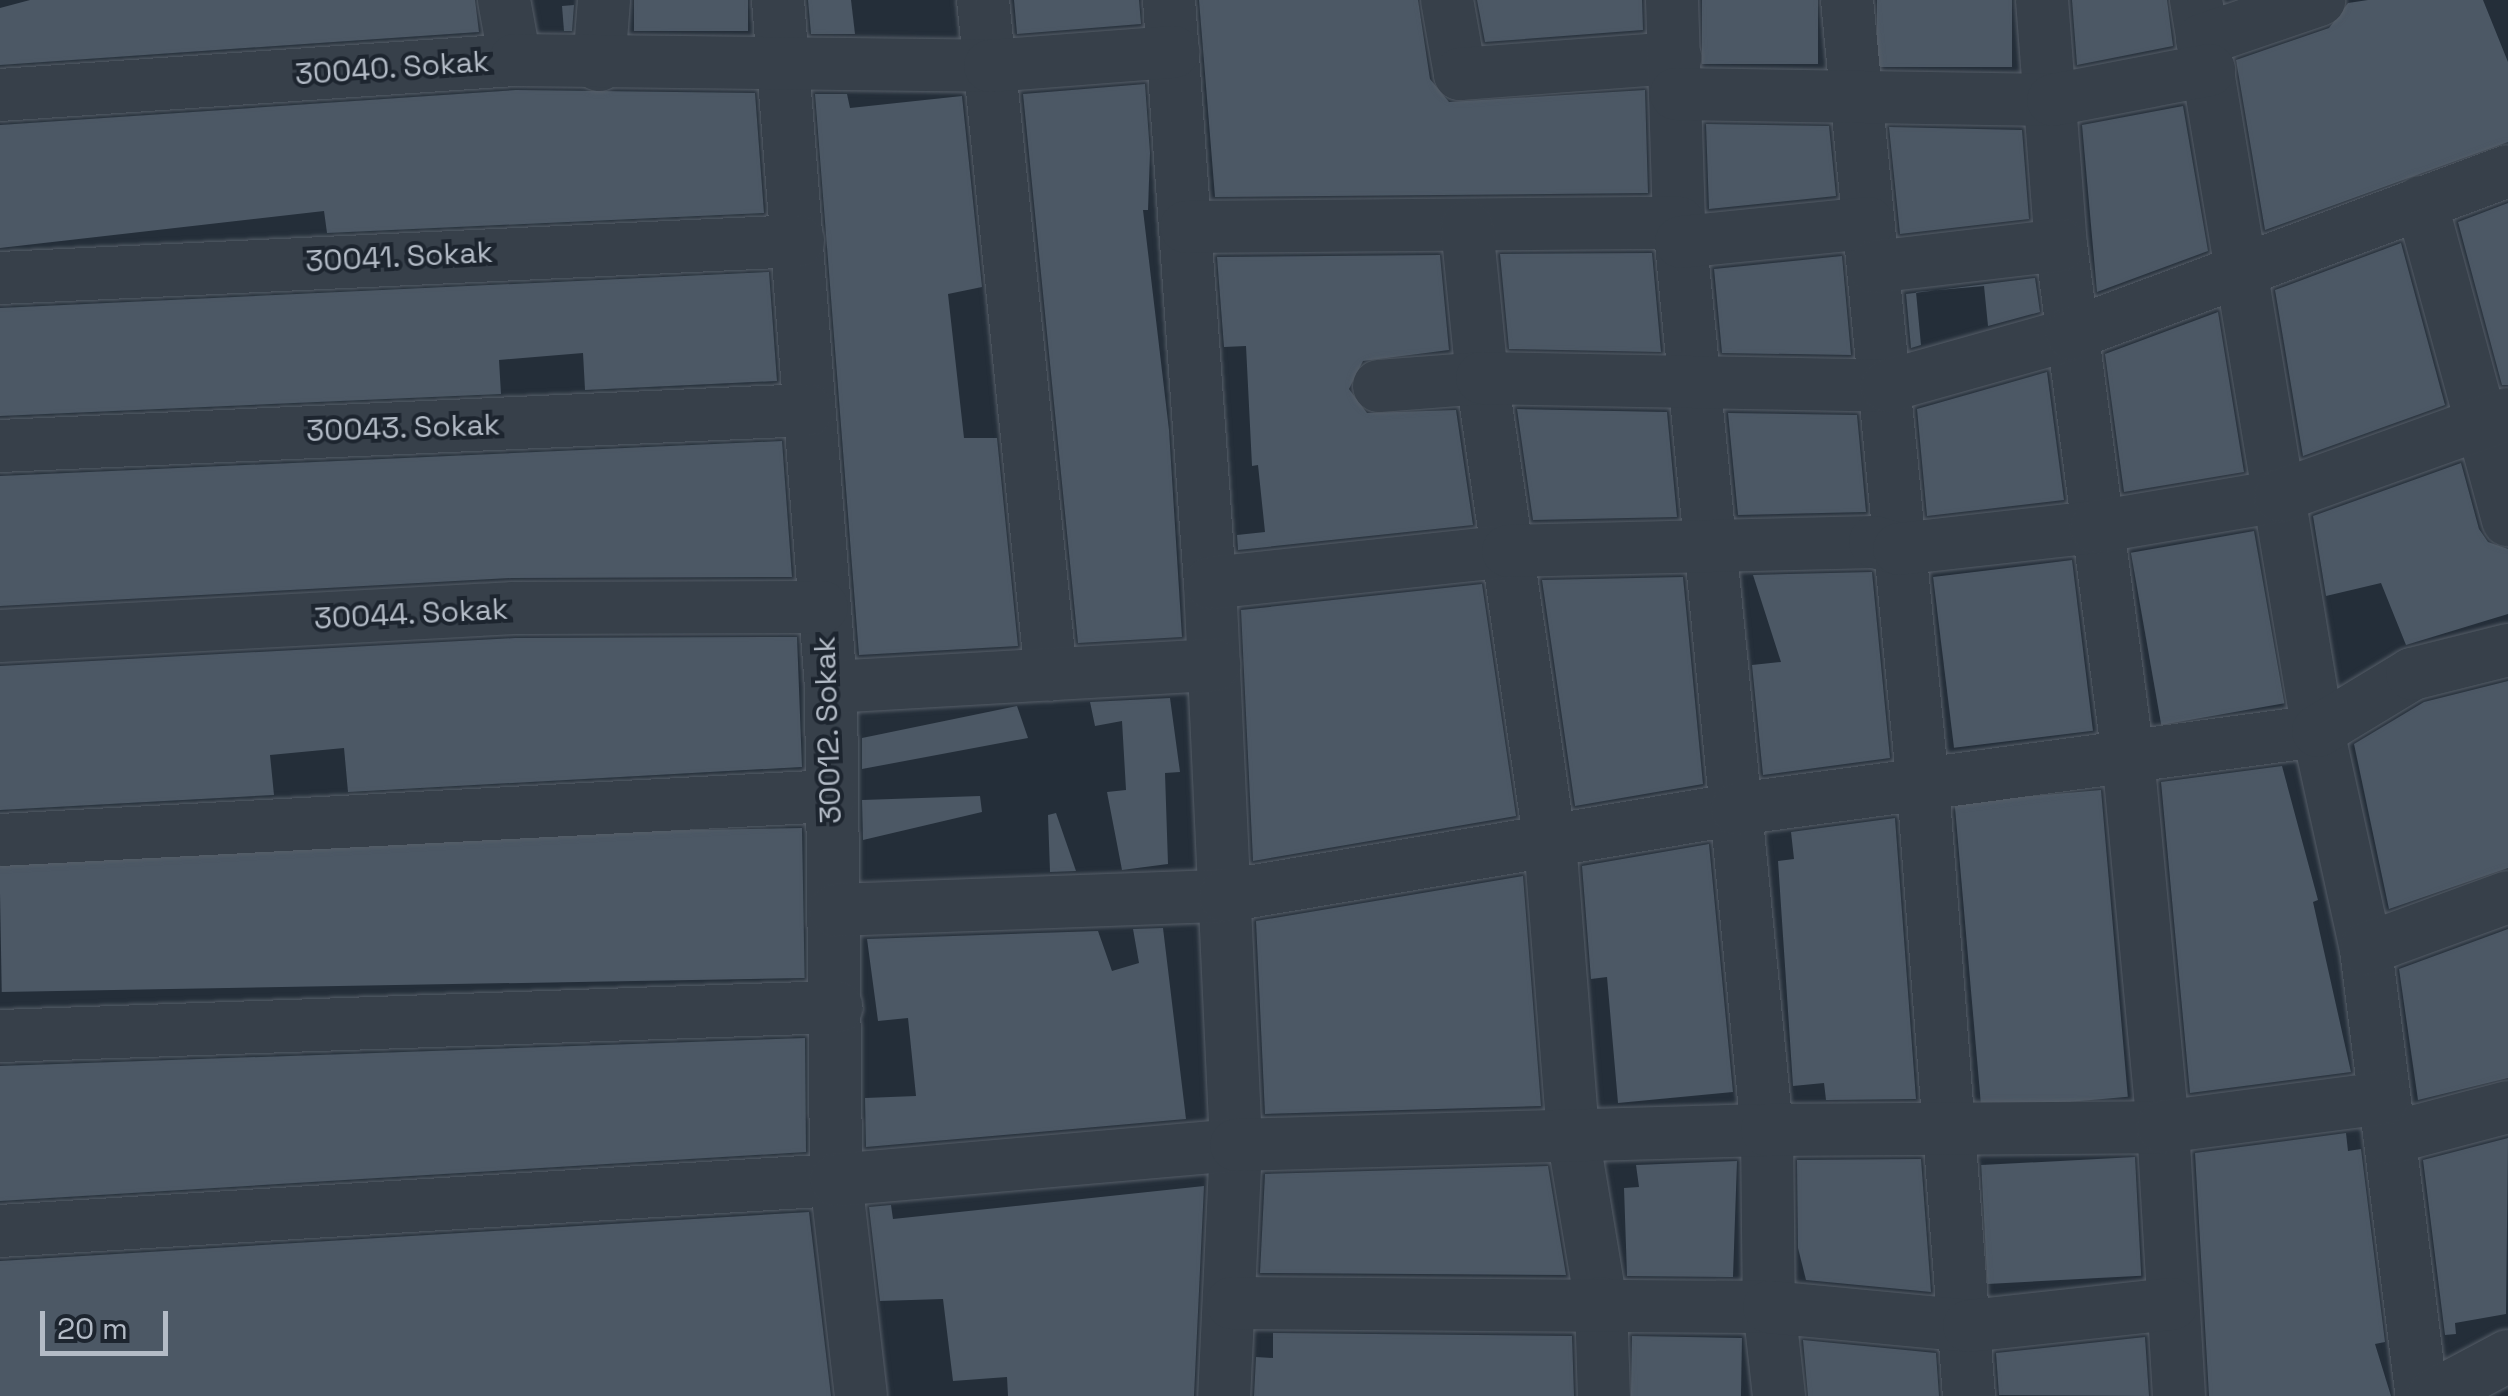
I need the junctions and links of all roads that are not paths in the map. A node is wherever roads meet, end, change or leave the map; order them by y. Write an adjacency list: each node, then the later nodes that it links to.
1 (504, 0): 13 (street)
2 (604, 0): 14 (street)
3 (778, 0): 15 (street, 30012. Sokak)
4 (983, 0): 16 (street)
5 (1169, 0): 12 (street)
6 (1447, 0): 17 (street)
7 (1672, 0): 17 (street)
8 (1847, 0): 19 (street)
9 (2042, 0): 20 (street)
10 (2319, 0): 11 (street)
11 (2202, 37): 20 (street); 29 (street)
12 (1173, 52): 16 (street, 30040. Sokak); 23 (street)
13 (515, 60): 14 (street, 30040. Sokak); 18 (street, 30040. Sokak)
14 (600, 65): 15 (street, 30040. Sokak)
15 (785, 65): 16 (street, 30040. Sokak); 26 (street, 30012. Sokak)
16 (990, 66): 50 (street)
17 (1676, 76): 19 (street); 25 (street)
18 (0, 94)
19 (1855, 95): 20 (street); 27 (street)
20 (2054, 100): 28 (street)
21 (2508, 172): 22 (street)
22 (2421, 202): 29 (street); 37 (street)
23 (1186, 227): 24 (street); 45 (street)
24 (1468, 227): 25 (street); 32 (street)
25 (1680, 233): 27 (street); 33 (street)
26 (798, 241): 30 (street, 30041. Sokak); 36 (street, 30012. Sokak)
27 (1871, 245): 28 (street); 35 (street)
28 (2061, 245): 31 (street)
29 (2240, 275): 31 (street); 39 (street)
30 (0, 278)
31 (2072, 334): 35 (street); 41 (street)
32 (1482, 378): 33 (street); 34 (street); 44 (street)
33 (1694, 381): 35 (street); 42 (street)
34 (1379, 386)
35 (1887, 386): 43 (street)
36 (807, 410): 38 (street, 30043. Sokak); 46 (street, 30012. Sokak)
37 (2496, 416): 39 (street); 40 (street)
38 (0, 446)
39 (2280, 496): 41 (street); 52 (street)
40 (2508, 520)
41 (2096, 528): 43 (street); 53 (street)
42 (1706, 546): 43 (street); 44 (street); 56 (street)
43 (1899, 549): 54 (street)
44 (1508, 551): 45 (street); 58 (street)
45 (1210, 583): 49 (street)
46 (822, 607): 47 (street, 30044. Sokak); 51 (street, 30012. Sokak)
47 (0, 636)
48 (2508, 650): 52 (street)
49 (1214, 666): 50 (street); 59 (street)
50 (1051, 675): 51 (street)
51 (831, 687): 55 (street, 30012. Sokak)
52 (2318, 731): 53 (street); 62 (street)
53 (2128, 757): 54 (street); 68 (street)
54 (1923, 786): 56 (street); 67 (street)
55 (830, 796): 57 (street); 61 (street, 30012. Sokak)
56 (1737, 810): 58 (street); 69 (street)
57 (0, 840)
58 (1550, 842): 59 (street); 70 (street)
59 (1225, 896): 61 (street); 71 (street)
60 (2508, 897): 62 (street)
61 (835, 910): 63 (street, 30012. Sokak)
62 (2366, 949): 66 (street)
63 (836, 1007): 64 (street); 72 (street, 30012. Sokak)
64 (0, 1036)
65 (2508, 1107): 66 (street)
66 (2386, 1118): 68 (street); 86 (street)
67 (1952, 1127): 68 (street); 69 (street); 78 (street)
68 (2162, 1127): 76 (street)
69 (1767, 1130): 70 (street); 77 (street)
70 (1573, 1136): 71 (street); 75 (street)
71 (1236, 1145): 72 (street); 74 (street)
72 (836, 1180): 73 (street); 80 (street, 30012. Sokak)
73 (0, 1232)
74 (1232, 1303): 75 (street); 81 (street)
75 (1601, 1303): 77 (street); 82 (street)
76 (2172, 1304): 78 (street); 85 (street)
77 (1769, 1307): 78 (street); 83 (street)
78 (1969, 1326): 84 (street)
79 (2508, 1356): 87 (street)
80 (861, 1396)
81 (1224, 1396)
82 (1604, 1396)
83 (1779, 1396)
84 (1970, 1396)
85 (2179, 1396)
86 (2422, 1396)
87 (2433, 1396)

